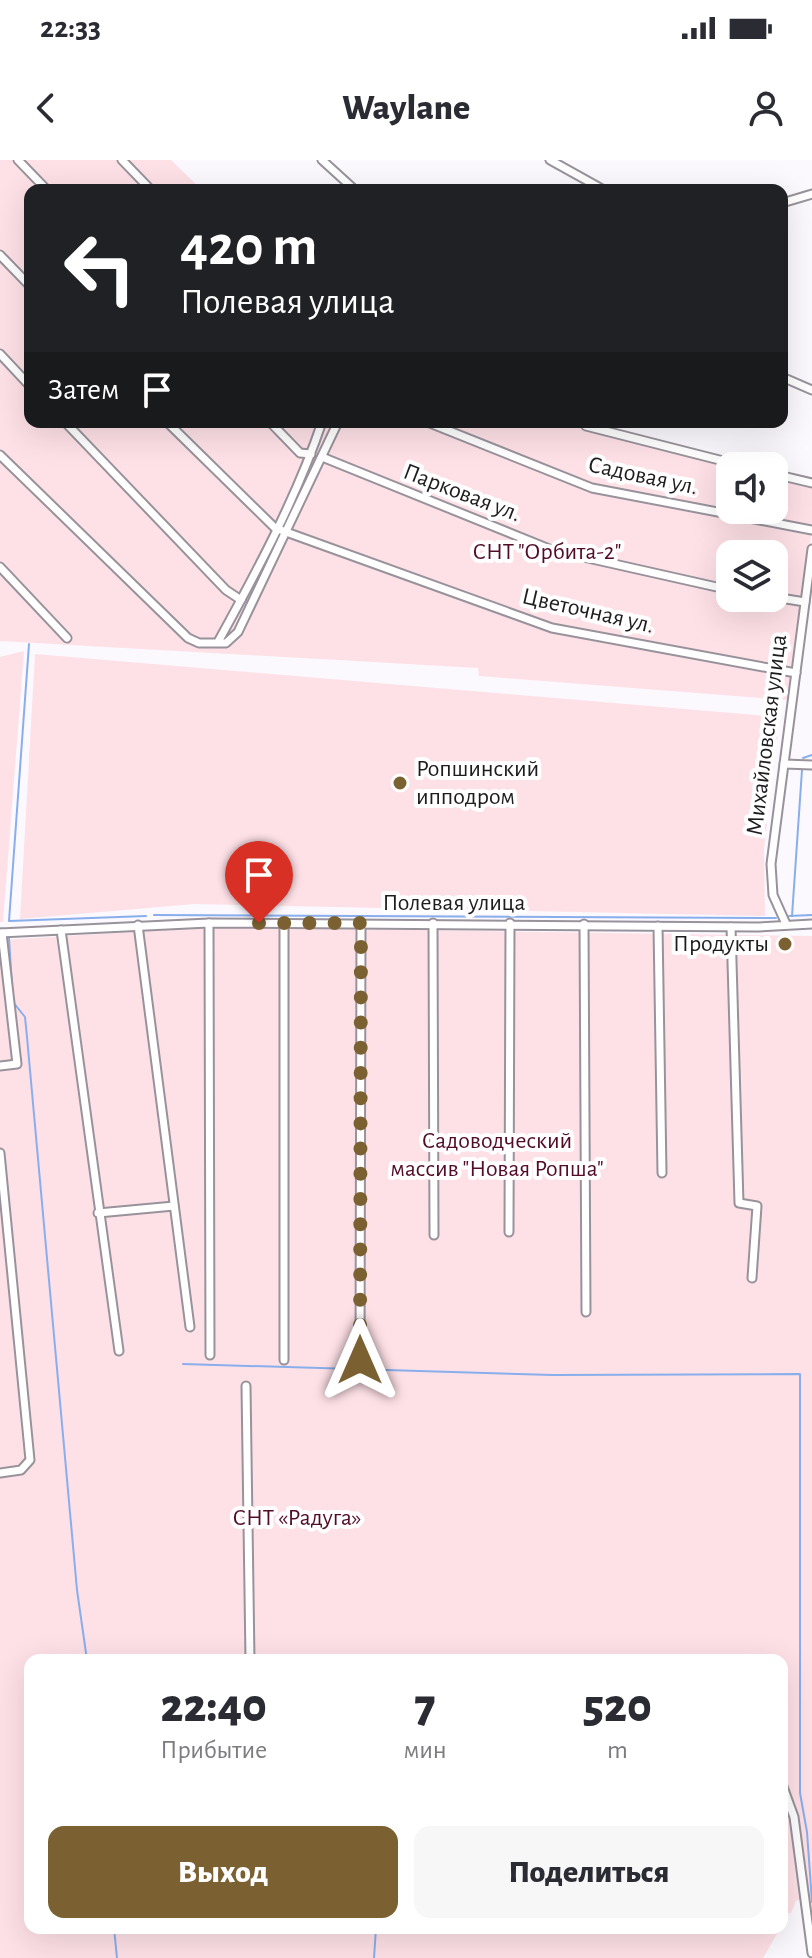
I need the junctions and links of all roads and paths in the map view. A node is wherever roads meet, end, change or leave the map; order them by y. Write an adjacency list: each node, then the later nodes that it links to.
1 (18, 160): 5 (street)
2 (122, 160): 6 (street)
3 (322, 160): 7 (street)
4 (550, 160): 8 (street)
5 (41, 184)
6 (145, 184)
7 (348, 184)
8 (593, 184)
9 (812, 194): 10 (street)
10 (788, 201)
11 (0, 255): 12 (street)
12 (24, 280)
13 (0, 354): 14 (street)
14 (24, 380)
15 (788, 380): 16 (street)
16 (812, 390)
17 (71, 428): 38 (street)
18 (173, 428): 30 (street)
19 (276, 428): 24 (street)
20 (320, 428): 24 (street)
21 (335, 428): 26 (street)
22 (442, 428): 31 (street, Садовая ул.)
23 (594, 428): 27 (street)
24 (311, 454): 30 (street)
25 (0, 455): 41 (street)
26 (322, 457): 32 (street); 36 (street, Парковая ул.)
27 (716, 459)
28 (788, 477): 29 (street)
29 (812, 483)
30 (275, 528): 32 (street, Цветочная ул.); 38 (street)
31 (812, 530)
32 (288, 533): 41 (street); 42 (street, Цветочная ул.)
33 (812, 549): 35 (street, Михайловская улица)
34 (0, 567): 40 (street)
35 (810, 570): 39 (street, Михайловская улица)
36 (716, 587)
37 (788, 599): 39 (street)
38 (241, 600): 41 (street)
39 (805, 602): 42 (street, Михайловская улица)
40 (67, 638)
41 (218, 642)
42 (796, 673): 43 (street, Михайловская улица)
43 (784, 764): 44 (street); 51 (street, Михайловская улица)
44 (812, 765)
45 (209, 923): 46 (street, Полевая улица); 53 (street, Полевая улица); 70 (street)
46 (284, 923): 47 (street, Полевая улица); 71 (street)
47 (361, 923): 48 (street, Полевая улица); 72 (street)
48 (433, 923): 49 (street, Полевая улица); 65 (street)
49 (510, 923): 50 (street, Полевая улица); 64 (street)
50 (584, 924): 54 (street, Полевая улица); 67 (street)
51 (786, 924): 52 (street, Полевая улица); 55 (street, Полевая улица)
52 (812, 924)
53 (138, 925): 56 (street, Полевая улица); 62 (street)
54 (658, 926): 55 (street, Полевая улица); 61 (street)
55 (731, 927): 66 (street)
56 (61, 930): 57 (street, Полевая улица); 63 (street)
57 (1, 933): 58 (street)
58 (4, 991): 59 (street)
59 (0, 1066)
60 (0, 1153): 74 (street)
61 (662, 1173)
62 (174, 1206): 63 (street); 68 (street)
63 (98, 1213): 69 (street)
64 (509, 1232)
65 (434, 1235)
66 (752, 1278)
67 (586, 1312)
68 (190, 1327)
69 (119, 1351)
70 (210, 1355)
71 (284, 1360)
72 (360, 1360)
73 (246, 1386): 75 (street)
74 (0, 1473)
75 (250, 1654)
76 (788, 1800): 77 (street)
77 (812, 1953)

